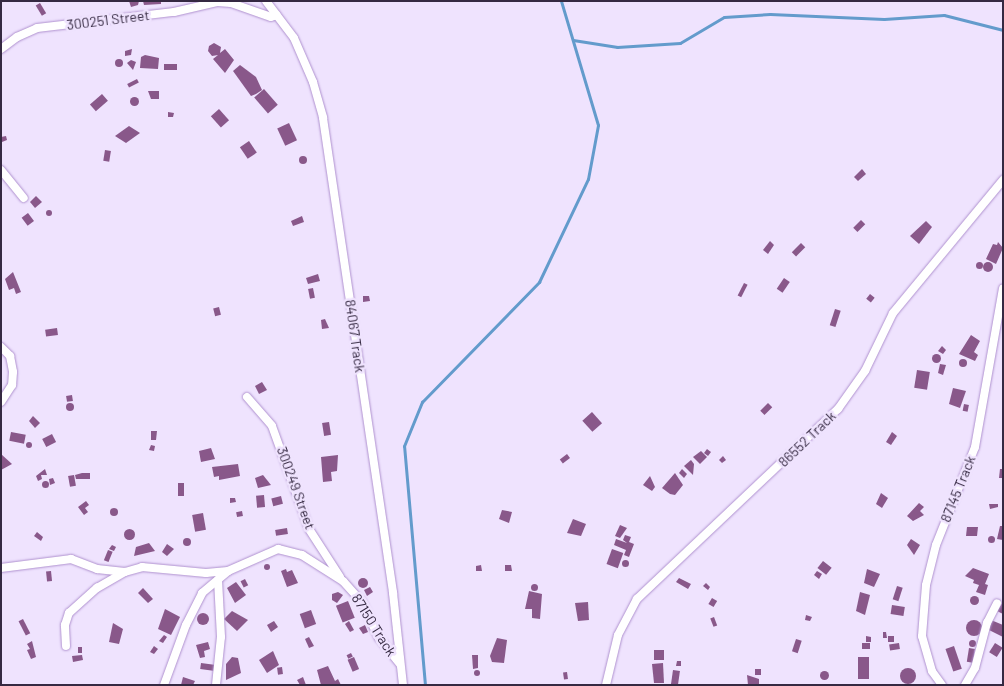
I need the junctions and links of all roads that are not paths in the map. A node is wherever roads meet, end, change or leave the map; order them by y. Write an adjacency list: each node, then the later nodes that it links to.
1 (266, 1): 2 (street, 84067 Track)
2 (277, 15): 3 (street, 300251 Street); 18 (street, 84067 Track)
3 (1, 50)
4 (1, 170): 6 (street)
5 (1003, 180): 22 (street, 86552 Track)
6 (24, 198)
7 (1003, 289): 23 (street, 87145 Track)
8 (1, 347): 10 (street)
9 (247, 397): 15 (street, 300249 Street)
10 (1, 402)
11 (1, 568): 13 (street)
12 (228, 571): 13 (street); 14 (street, 87150 Track); 15 (street, 87150 Track)
13 (125, 572): 17 (street)
14 (218, 580): 19 (street, 87150 Track); 20 (street)
15 (343, 581): 18 (street, 87150 Track)
16 (997, 603): 24 (street)
17 (66, 646)
18 (400, 664): 21 (street, 84067 Track)
19 (164, 685)
20 (216, 685)
21 (403, 685)
22 (606, 685)
23 (942, 685)
24 (965, 685)

